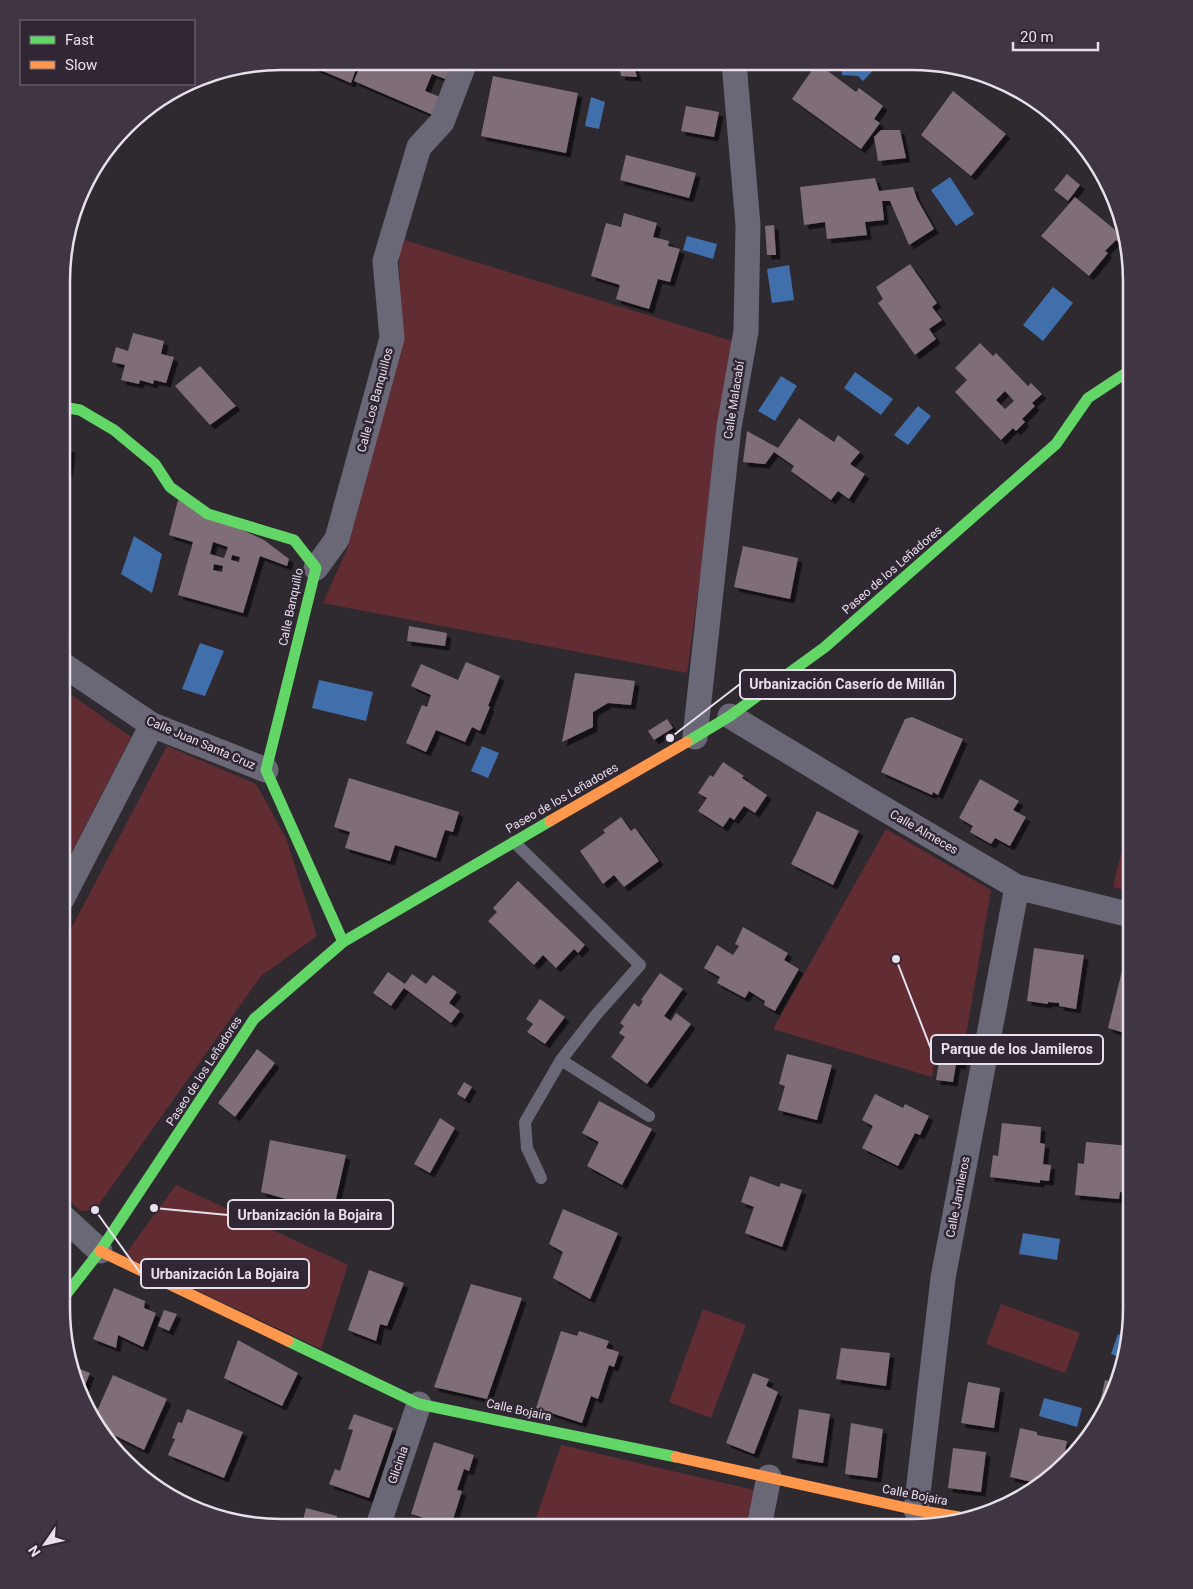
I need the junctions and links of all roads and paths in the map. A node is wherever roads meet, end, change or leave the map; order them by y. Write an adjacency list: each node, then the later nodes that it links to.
1 (462, 70): 5 (street, Calle Los Banquillos)
2 (735, 70): 9 (street, Calle Malacabí)
3 (1123, 375): 7 (street, Paseo de los Leñadores)
4 (70, 408): 5 (street, Calle Banquillo)
5 (316, 568): 10 (street, Calle Banquillo)
6 (70, 669): 8 (street, Calle Juan Santa Cruz)
7 (730, 716): 9 (street, Paseo de los Leñadores); 13 (street, Calle Almeces)
8 (152, 725): 10 (street, Calle Juan Santa Cruz); 12 (street)
9 (695, 737): 11 (street, Paseo de los Leñadores)
10 (266, 770): 15 (street)
11 (514, 842): 15 (street, Paseo de los Leñadores); 16 (lane)
12 (70, 884)
13 (1017, 887): 14 (street, Calle Almeces); 24 (street, Calle Jamileros)
14 (1123, 913)
15 (342, 942): 20 (street, Paseo de los Leñadores)
16 (561, 1060): 17 (lane); 18 (lane)
17 (649, 1116)
18 (541, 1178)
19 (70, 1223): 20 (street)
20 (100, 1251): 21 (street, Paseo de los Leñadores); 22 (street, Calle Bojaira)
21 (70, 1289)
22 (419, 1404): 23 (street, Calle Bojaira); 26 (street, Glicinia)
23 (769, 1477): 24 (street, Calle Bojaira); 27 (street)
24 (916, 1510): 25 (street, Calle Bojaira)
25 (950, 1515)
26 (380, 1519)
27 (761, 1519)

